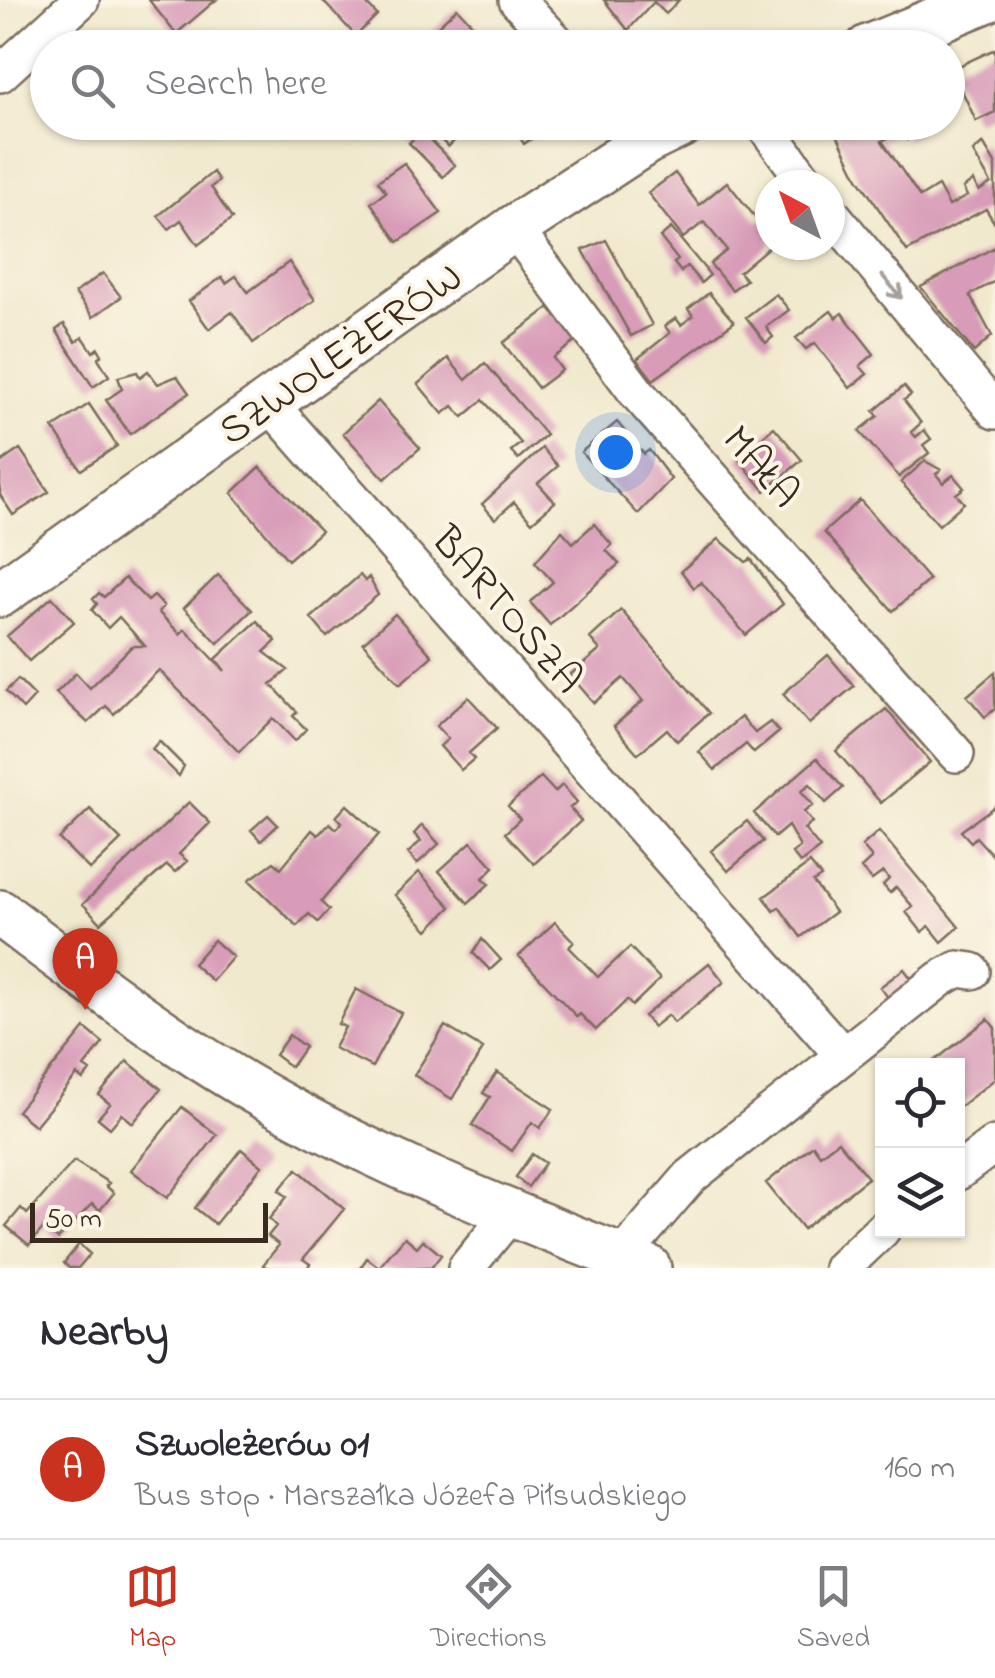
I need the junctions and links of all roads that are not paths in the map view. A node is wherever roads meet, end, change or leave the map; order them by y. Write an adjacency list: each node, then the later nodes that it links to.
1 (81, 0): 4 (street)
2 (518, 0): 5 (street)
3 (984, 0): 6 (street)
4 (48, 30)
5 (546, 30)
6 (912, 30)
7 (30, 47): 8 (street)
8 (0, 74)
9 (637, 140): 12 (street, SZWOLEŻERÓW)
10 (775, 140): 11 (street)
11 (797, 170)
12 (514, 228): 14 (street, SZWOLEŻERÓW); 17 (street, MAŁA)
13 (845, 230): 15 (street, one-way to 15)
14 (268, 402): 16 (street, SZWOLEŻERÓW); 20 (street, BARTOSZA)
15 (995, 411)
16 (0, 594)
17 (956, 754)
18 (0, 912): 23 (street)
19 (972, 971): 20 (street)
20 (841, 1053): 25 (street)
21 (995, 1144): 22 (street)
22 (965, 1167)
23 (510, 1214): 25 (street); 26 (street)
24 (875, 1237): 27 (street)
25 (635, 1263)
26 (466, 1268)
27 (842, 1268)

